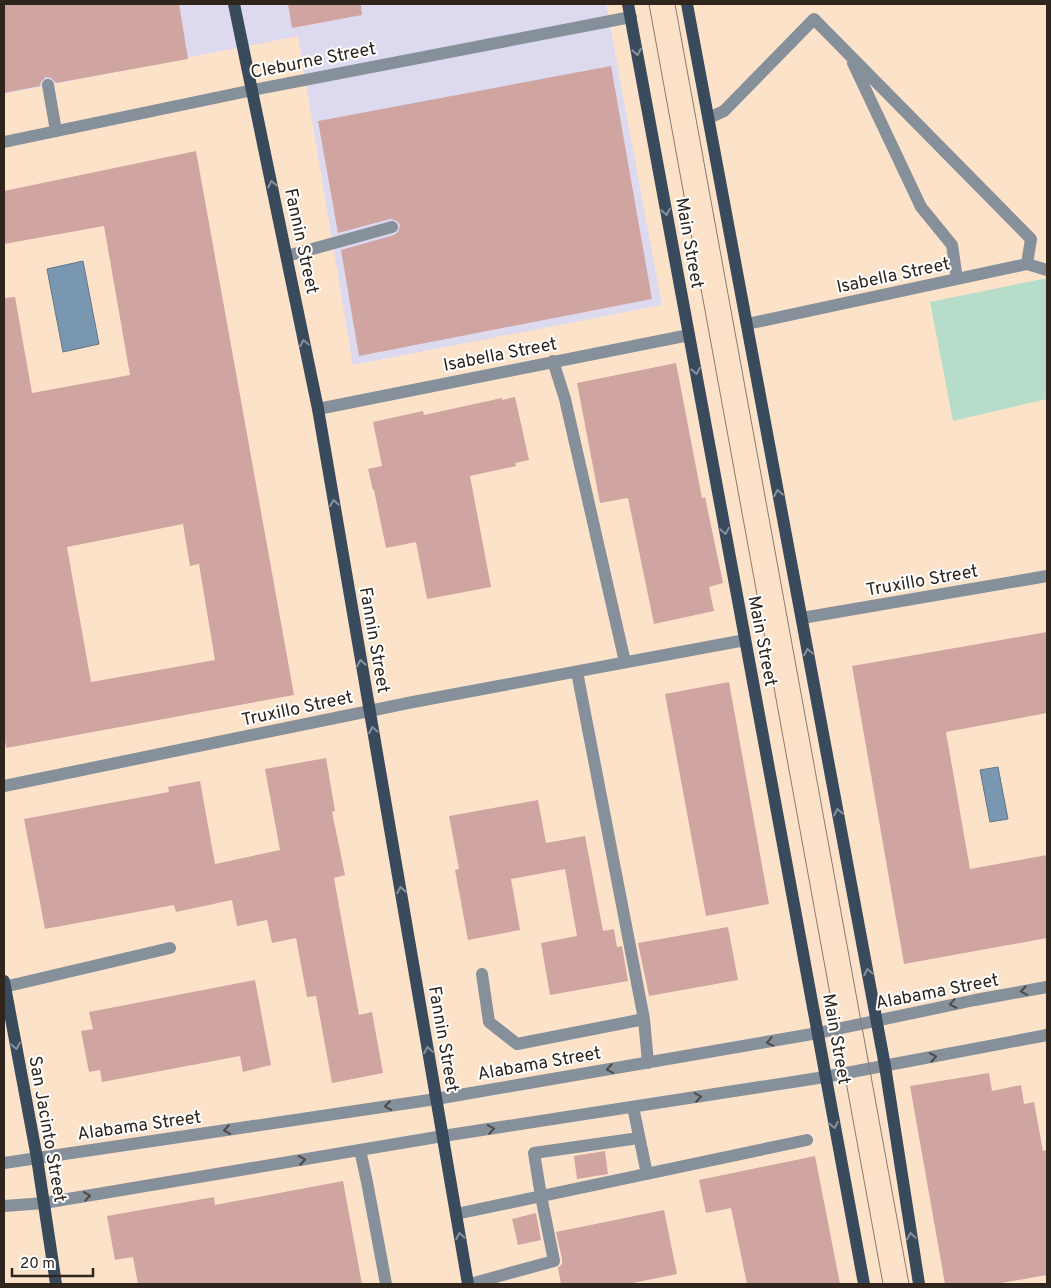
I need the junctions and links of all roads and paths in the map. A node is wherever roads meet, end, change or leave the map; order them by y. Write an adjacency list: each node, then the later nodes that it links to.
1 (234, 4): 7 (main road, Fannin Street)
2 (628, 4): 4 (main road, Main Street)
3 (687, 4): 8 (main road)
4 (631, 17): 7 (street, Cleburne Street); 17 (main road, Main Street, one-way to 17)
5 (850, 55): 8 (street); 13 (street); 15 (street)
6 (48, 85): 9 (street)
7 (253, 90): 9 (street, Cleburne Street); 12 (main road, Fannin Street, one-way to 7)
8 (708, 118): 16 (main road)
9 (56, 131): 10 (street, Cleburne Street)
10 (4, 142)
11 (392, 227): 12 (street)
12 (287, 256): 19 (main road, Fannin Street, one-way to 12)
13 (1027, 264): 14 (street, Isabella Street); 15 (street, Isabella Street)
14 (1047, 270)
15 (957, 279): 16 (street, Isabella Street)
16 (747, 324): 21 (main road, one-way to 16)
17 (689, 335): 18 (street, Isabella Street); 22 (main road, Main Street, one-way to 22)
18 (554, 362): 19 (street, Isabella Street); 23 (street)
19 (318, 409): 25 (main road, Fannin Street, one-way to 19)
20 (1047, 576): 21 (street, Truxillo Street)
21 (802, 618): 32 (main road, one-way to 21)
22 (745, 640): 23 (street, Truxillo Street); 33 (main road, Main Street)
23 (625, 662): 24 (street, Truxillo Street)
24 (577, 672): 25 (street, Truxillo Street); 31 (street)
25 (370, 711): 26 (street, Truxillo Street); 38 (main road, Fannin Street, one-way to 25)
26 (4, 786)
27 (170, 948): 29 (street)
28 (482, 974): 31 (street)
29 (4, 985): 44 (main road, San Jacinto Street, one-way to 44)
30 (1047, 987): 32 (street, Alabama Street, one-way to 32)
31 (644, 1020): 35 (street)
32 (877, 1020): 33 (street, Alabama Street); 36 (main road)
33 (818, 1033): 35 (street, Alabama Street, one-way to 35); 37 (main road, Main Street)
34 (1047, 1035): 36 (street, one-way to 34)
35 (648, 1063): 38 (street, Alabama Street, one-way to 38)
36 (885, 1066): 37 (street); 55 (main road, one-way to 36)
37 (825, 1077): 39 (street, one-way to 37); 54 (main road, Main Street, one-way to 54)
38 (436, 1099): 40 (main road, Fannin Street); 44 (street, Alabama Street, one-way to 44)
39 (633, 1107): 40 (street, one-way to 39); 41 (street)
40 (443, 1136): 43 (street); 50 (main road, Fannin Street)
41 (639, 1138): 46 (street); 47 (street)
42 (807, 1140): 46 (street)
43 (360, 1150): 48 (street, one-way to 43); 52 (street)
44 (37, 1158): 45 (street, Alabama Street); 48 (main road, San Jacinto Street)
45 (4, 1163)
46 (647, 1174): 47 (street)
47 (541, 1196): 50 (street); 53 (street)
48 (44, 1203): 49 (street); 51 (main road, San Jacinto Street)
49 (4, 1206)
50 (456, 1214): 53 (main road, Fannin Street, one-way to 50)
51 (56, 1284)
52 (386, 1284)
53 (469, 1284)
54 (864, 1284)
55 (919, 1284)

